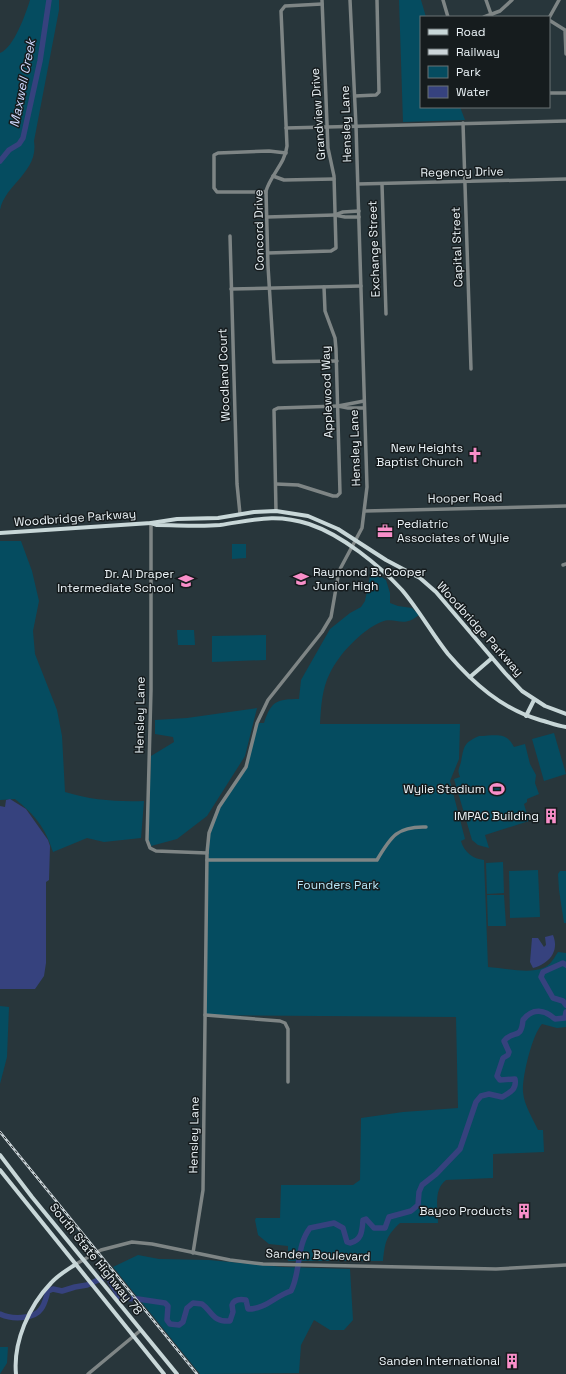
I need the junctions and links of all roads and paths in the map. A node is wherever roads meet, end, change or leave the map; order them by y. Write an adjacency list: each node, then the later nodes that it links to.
1 (350, 0): 15 (street, Hensley Lane)
2 (377, 0): 15 (street)
3 (443, 0): 8 (street)
4 (486, 0): 9 (street)
5 (512, 0): 9 (street)
6 (559, 0): 10 (street)
7 (322, 2): 19 (street, Grandview Drive); 20 (street, Concord Drive)
8 (448, 16)
9 (492, 16)
10 (550, 17)
11 (550, 20): 12 (street)
12 (566, 54)
13 (566, 93): 14 (street)
14 (550, 94)
15 (355, 96): 18 (street, Hensley Lane)
16 (566, 121): 17 (street)
17 (463, 123): 18 (street); 25 (street, Capital Street)
18 (356, 126): 19 (street); 26 (street, Hensley Lane)
19 (328, 127): 20 (street); 23 (street, Grandview Drive)
20 (286, 128): 21 (street, Concord Drive)
21 (286, 153): 22 (street, Concord Drive); 28 (street)
22 (273, 176): 23 (street); 28 (street, Concord Drive)
23 (334, 179): 30 (street, Grandview Drive)
24 (566, 179): 25 (street, Regency Drive)
25 (465, 182): 27 (street, Regency Drive); 41 (street, Capital Street)
26 (358, 184): 27 (street, Regency Drive); 29 (street, Hensley Lane)
27 (382, 184): 39 (street, Exchange Street)
28 (266, 192): 31 (street, Concord Drive)
29 (359, 211): 30 (street); 32 (street, Hensley Lane)
30 (335, 215): 31 (street); 32 (street); 34 (street, Grandview Drive)
31 (267, 217): 34 (street, Concord Drive)
32 (359, 217): 35 (street, Hensley Lane)
33 (230, 236): 38 (street, Woodland Court)
34 (268, 253): 37 (street, Concord Drive)
35 (361, 286): 36 (street); 42 (street, Hensley Lane)
36 (324, 287): 37 (street); 40 (street, Applewood Way)
37 (271, 288): 38 (street); 40 (street, Concord Drive)
38 (231, 289): 49 (street, Woodland Court)
39 (386, 314)
40 (337, 361): 43 (street, Applewood Way)
41 (471, 369)
42 (364, 401): 43 (street); 44 (street, Hensley Lane)
43 (338, 406): 44 (street); 45 (street); 45 (street, Applewood Way)
44 (364, 408): 48 (street, Hensley Lane)
45 (276, 484): 47 (street)
46 (566, 506): 48 (street, Hooper Road)
47 (276, 511): 49 (main road, Woodbridge Parkway); 51 (main road); 55 (main road, Woodbridge Parkway)
48 (365, 511): 55 (street, Hensley Lane)
49 (240, 514): 50 (main road, Woodbridge Parkway)
50 (231, 516): 52 (main road); 53 (main road, Woodbridge Parkway)
51 (275, 517): 52 (main road, Woodbridge Parkway); 56 (main road, Woodbridge Parkway)
52 (232, 522): 53 (main road, Woodbridge Parkway)
53 (151, 523): 54 (main road, Woodbridge Parkway); 64 (street, Hensley Lane)
54 (0, 533)
55 (357, 541): 56 (street, Hensley Lane); 57 (main road, Woodbridge Parkway)
56 (353, 546): 58 (main road, Woodbridge Parkway); 64 (street, Hensley Lane)
57 (492, 658): 58 (main road); 59 (main road, Woodbridge Parkway)
58 (470, 677): 61 (main road, Woodbridge Parkway)
59 (534, 700): 60 (main road, Woodbridge Parkway); 61 (main road)
60 (566, 714)
61 (526, 716): 62 (main road, Woodbridge Parkway)
62 (566, 727)
63 (426, 827): 65 (street)
64 (207, 853): 65 (street, Hensley Lane)
65 (207, 860): 66 (street, Hensley Lane)
66 (205, 1016): 67 (street); 70 (street, Hensley Lane)
67 (288, 1082)
68 (0, 1155): 71 (main road, South State Highway 78)
69 (0, 1170): 72 (main road, South State Highway 78)
70 (193, 1253): 71 (street, Sanden Boulevard); 73 (street, Sanden Boulevard)
71 (84, 1260): 72 (street, Sanden Boulevard); 74 (main road, South State Highway 78)
72 (76, 1264): 75 (main road, South State Highway 78); 76 (main road)
73 (566, 1265)
74 (141, 1330): 75 (street); 79 (main road, South State Highway 78)
75 (134, 1337): 77 (street); 78 (main road, South State Highway 78)
76 (16, 1374)
77 (88, 1374)
78 (164, 1374)
79 (177, 1374)

